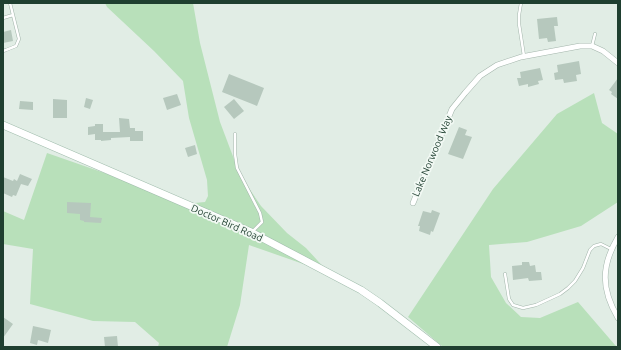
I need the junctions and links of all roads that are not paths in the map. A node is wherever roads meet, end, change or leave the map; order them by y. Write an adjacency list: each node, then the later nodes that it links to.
1 (10, 3): 3 (lane)
2 (520, 3): 8 (lane)
3 (13, 15): 4 (lane); 7 (lane)
4 (3, 18)
5 (595, 34): 6 (lane)
6 (592, 46): 8 (street, Lake Norwood Way); 9 (street)
7 (3, 51)
8 (524, 56): 12 (street, Lake Norwood Way)
9 (618, 63)
10 (3, 125): 13 (main road, Doctor Bird Road)
11 (235, 134): 13 (lane)
12 (413, 203)
13 (251, 232): 18 (main road, Doctor Bird Road)
14 (618, 237): 15 (street)
15 (611, 249): 16 (lane); 17 (street)
16 (505, 274)
17 (618, 318)
18 (437, 347)

